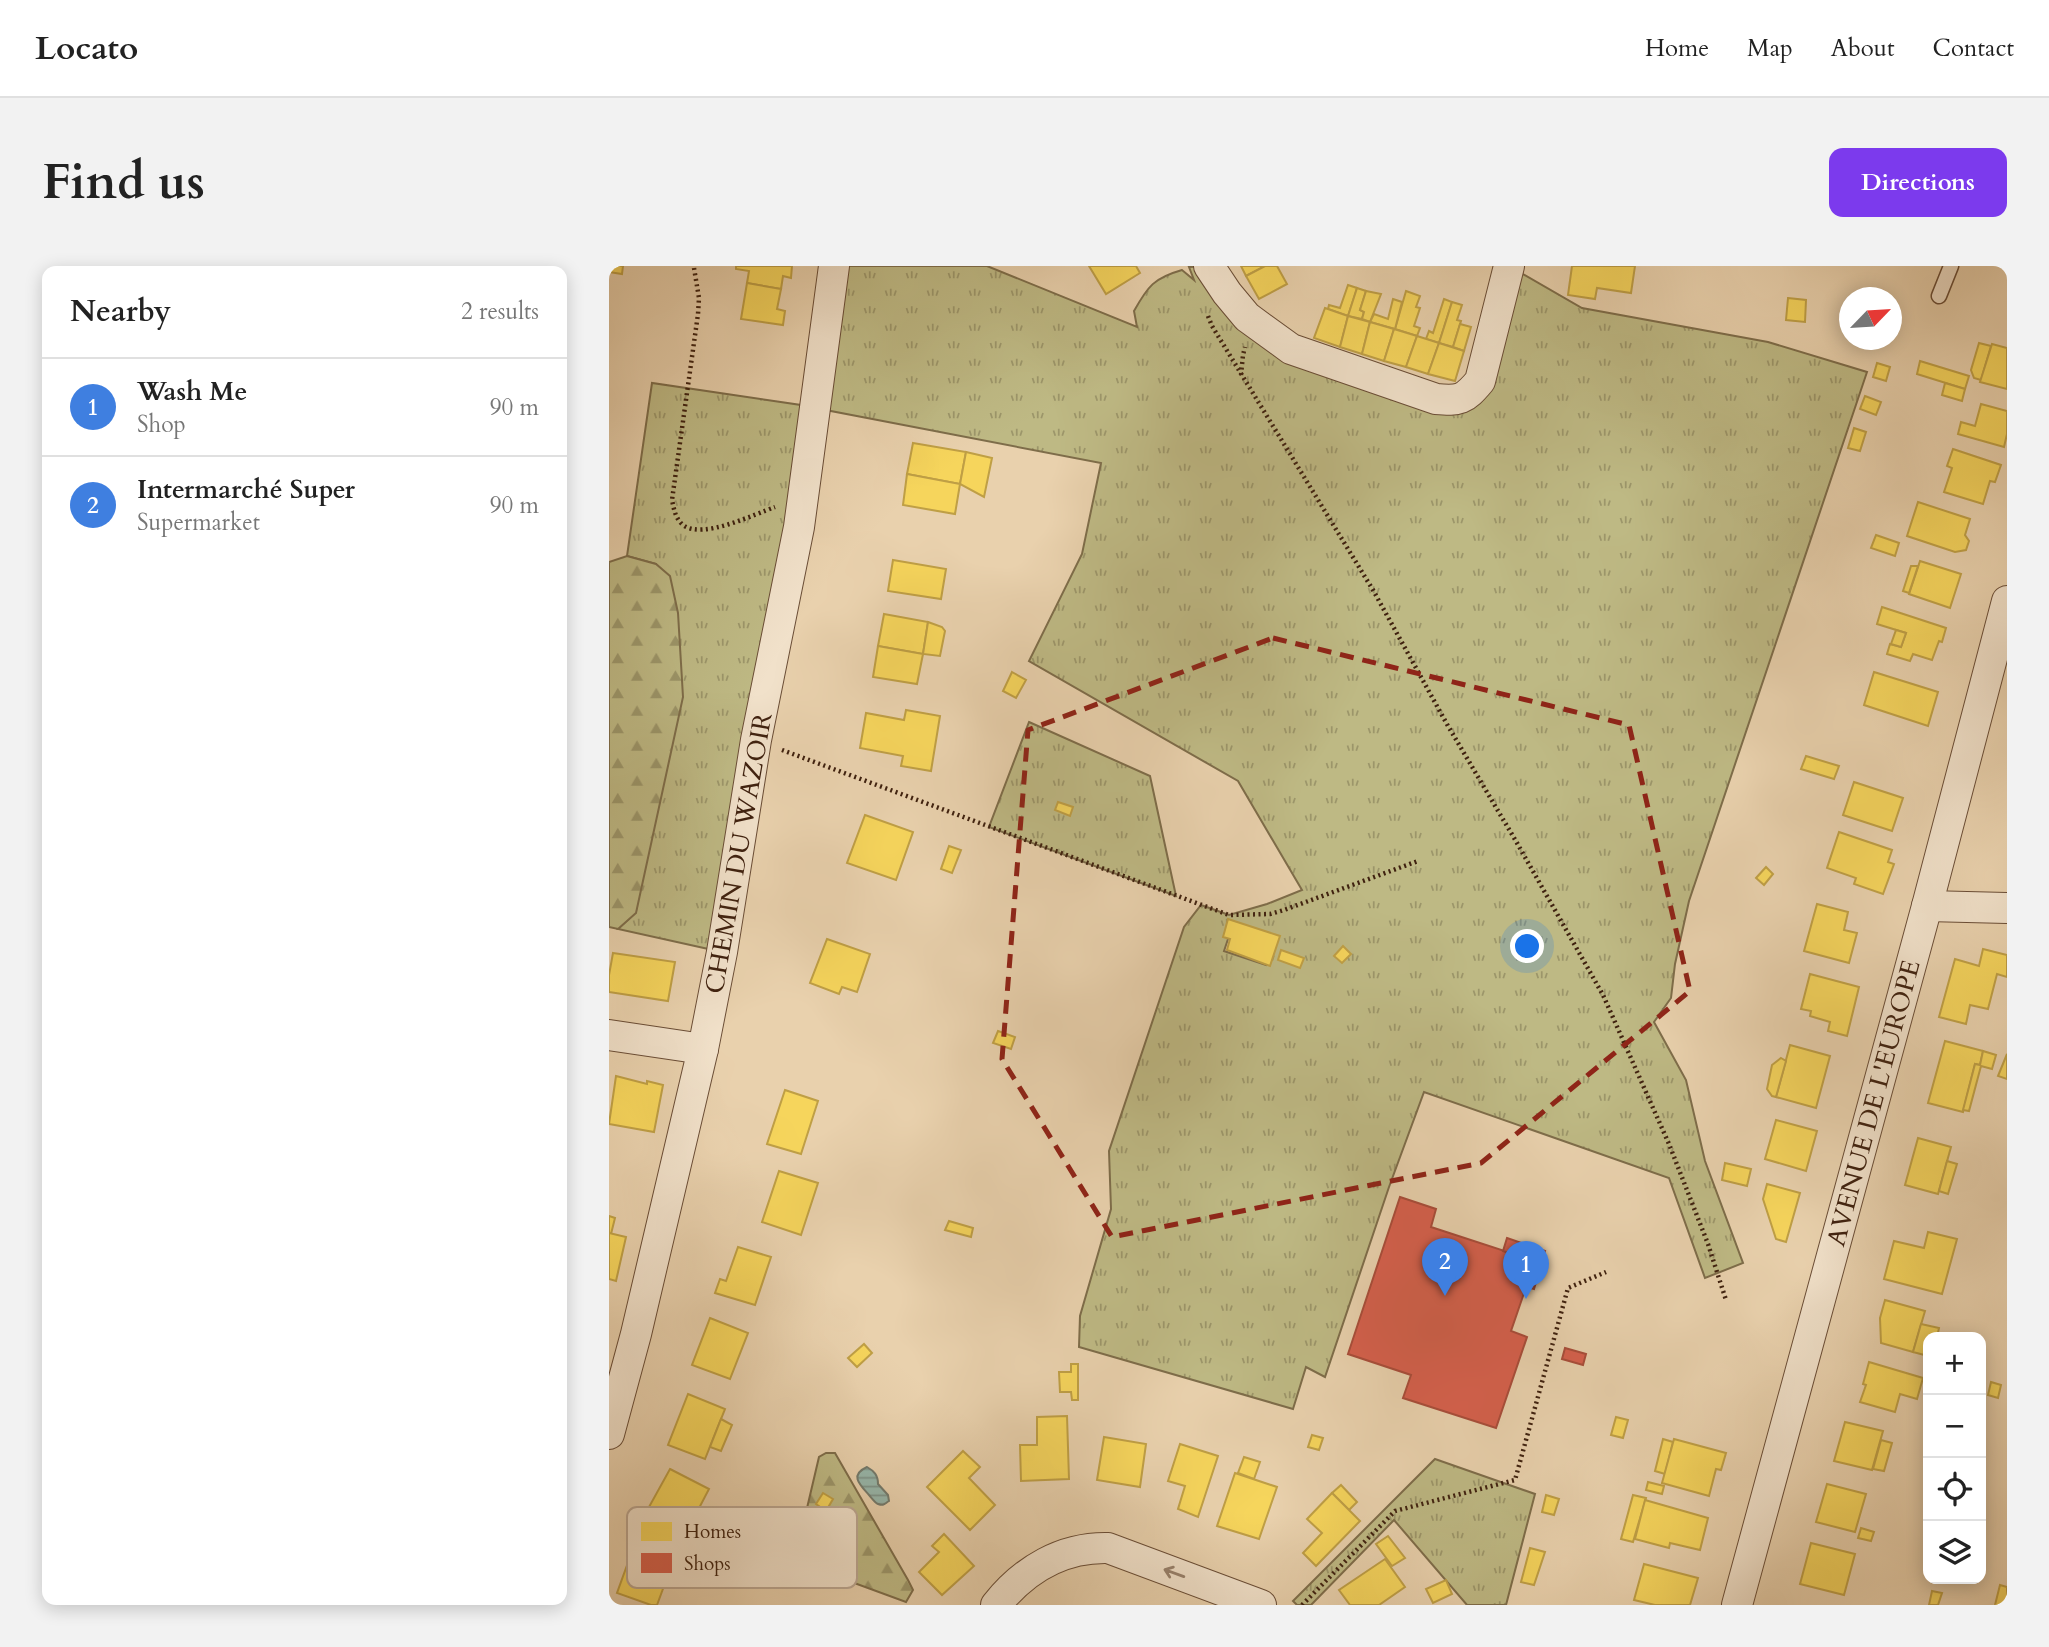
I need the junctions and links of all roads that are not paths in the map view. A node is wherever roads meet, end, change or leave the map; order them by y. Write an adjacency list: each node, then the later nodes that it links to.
1 (834, 266): 10 (street, CHEMIN DU WAZOIR)
2 (1209, 266): 3 (street)
3 (1509, 266)
4 (1951, 266): 5 (lane)
5 (1939, 296)
6 (2007, 601): 7 (street, AVENUE DE L'EUROPE)
7 (1927, 906): 8 (street); 15 (street, AVENUE DE L'EUROPE)
8 (2007, 908)
9 (609, 1035): 10 (street)
10 (703, 1049): 11 (street, CHEMIN DU WAZOIR)
11 (622, 1334): 12 (street, CHEMIN DU WAZOIR)
12 (609, 1434)
13 (996, 1605): 14 (street, one-way to 13)
14 (1261, 1605)
15 (1737, 1605)

